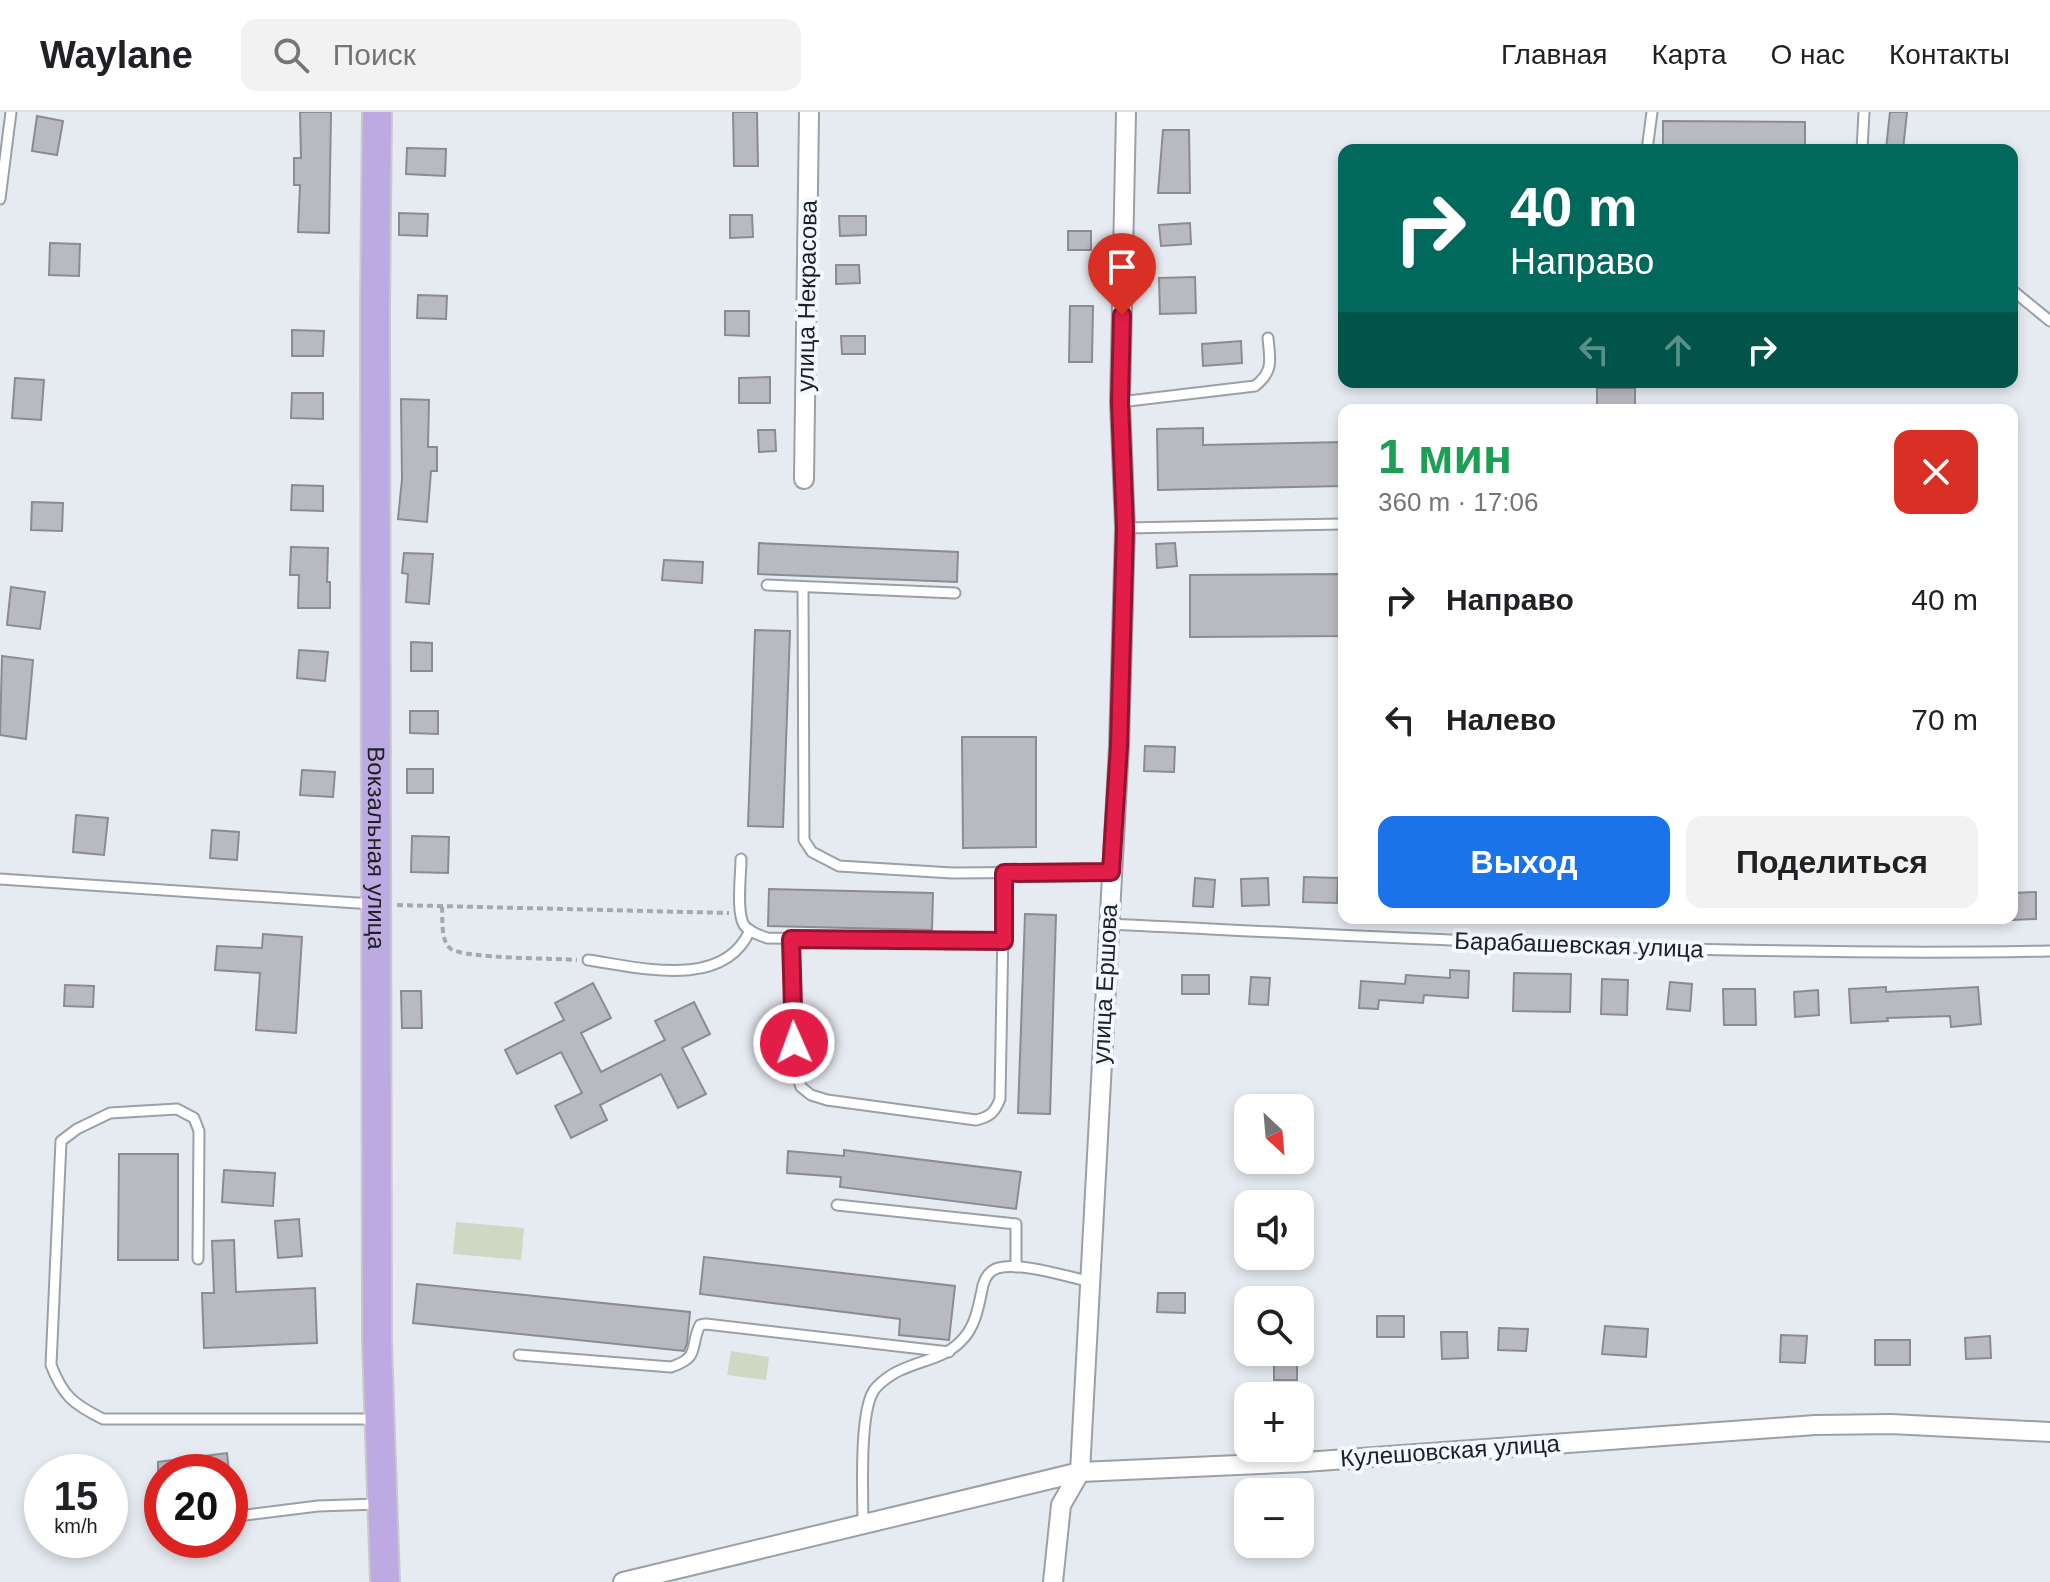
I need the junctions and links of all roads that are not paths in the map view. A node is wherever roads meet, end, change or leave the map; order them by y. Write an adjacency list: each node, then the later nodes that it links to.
1 (11, 112): 9 (lane)
2 (377, 112): 25 (main road, Вокзальная улица)
3 (809, 112): 15 (street, улица Некрасова)
4 (1126, 112): 14 (street, улица Ершова)
5 (1652, 112): 7 (lane)
6 (1864, 112): 8 (lane)
7 (1648, 144)
8 (1862, 144)
9 (0, 193): 10 (lane)
10 (0, 199)
11 (2018, 295): 12 (lane)
12 (2050, 321)
13 (1268, 338): 14 (lane)
14 (1120, 402): 17 (street, улица Ершова)
15 (804, 479)
16 (1338, 524): 17 (lane)
17 (1125, 528): 22 (street, улица Ершова)
18 (767, 585): 19 (lane)
19 (803, 587): 20 (lane); 23 (lane)
20 (955, 593)
21 (741, 859): 27 (lane)
22 (1111, 872): 23 (lane); 26 (street, улица Ершова)
23 (1004, 873): 29 (lane)
24 (0, 879): 25 (lane)
25 (375, 904): 38 (main road, Вокзальная улица)
26 (1109, 924): 30 (lane, Барабашевская улица); 35 (street, улица Ершова)
27 (750, 930): 28 (lane); 31 (lane)
28 (791, 939): 29 (lane); 29 (lane)
29 (1004, 941)
30 (2050, 951)
31 (588, 960)
32 (837, 1205): 34 (lane)
33 (198, 1259): 38 (lane)
34 (1016, 1267): 35 (lane); 36 (lane)
35 (1088, 1281): 40 (street, улица Ершова)
36 (949, 1352): 37 (lane); 43 (lane)
37 (519, 1355)
38 (378, 1419): 41 (main road, Вокзальная улица)
39 (2050, 1432): 40 (street, Кулешовская улица)
40 (1080, 1472): 43 (street, Кулешовская улица); 46 (street)
41 (382, 1503): 42 (lane); 44 (main road, Вокзальная улица)
42 (248, 1515)
43 (863, 1526): 45 (street, Кулешовская улица)
44 (385, 1582)
45 (623, 1582)
46 (1053, 1582)

